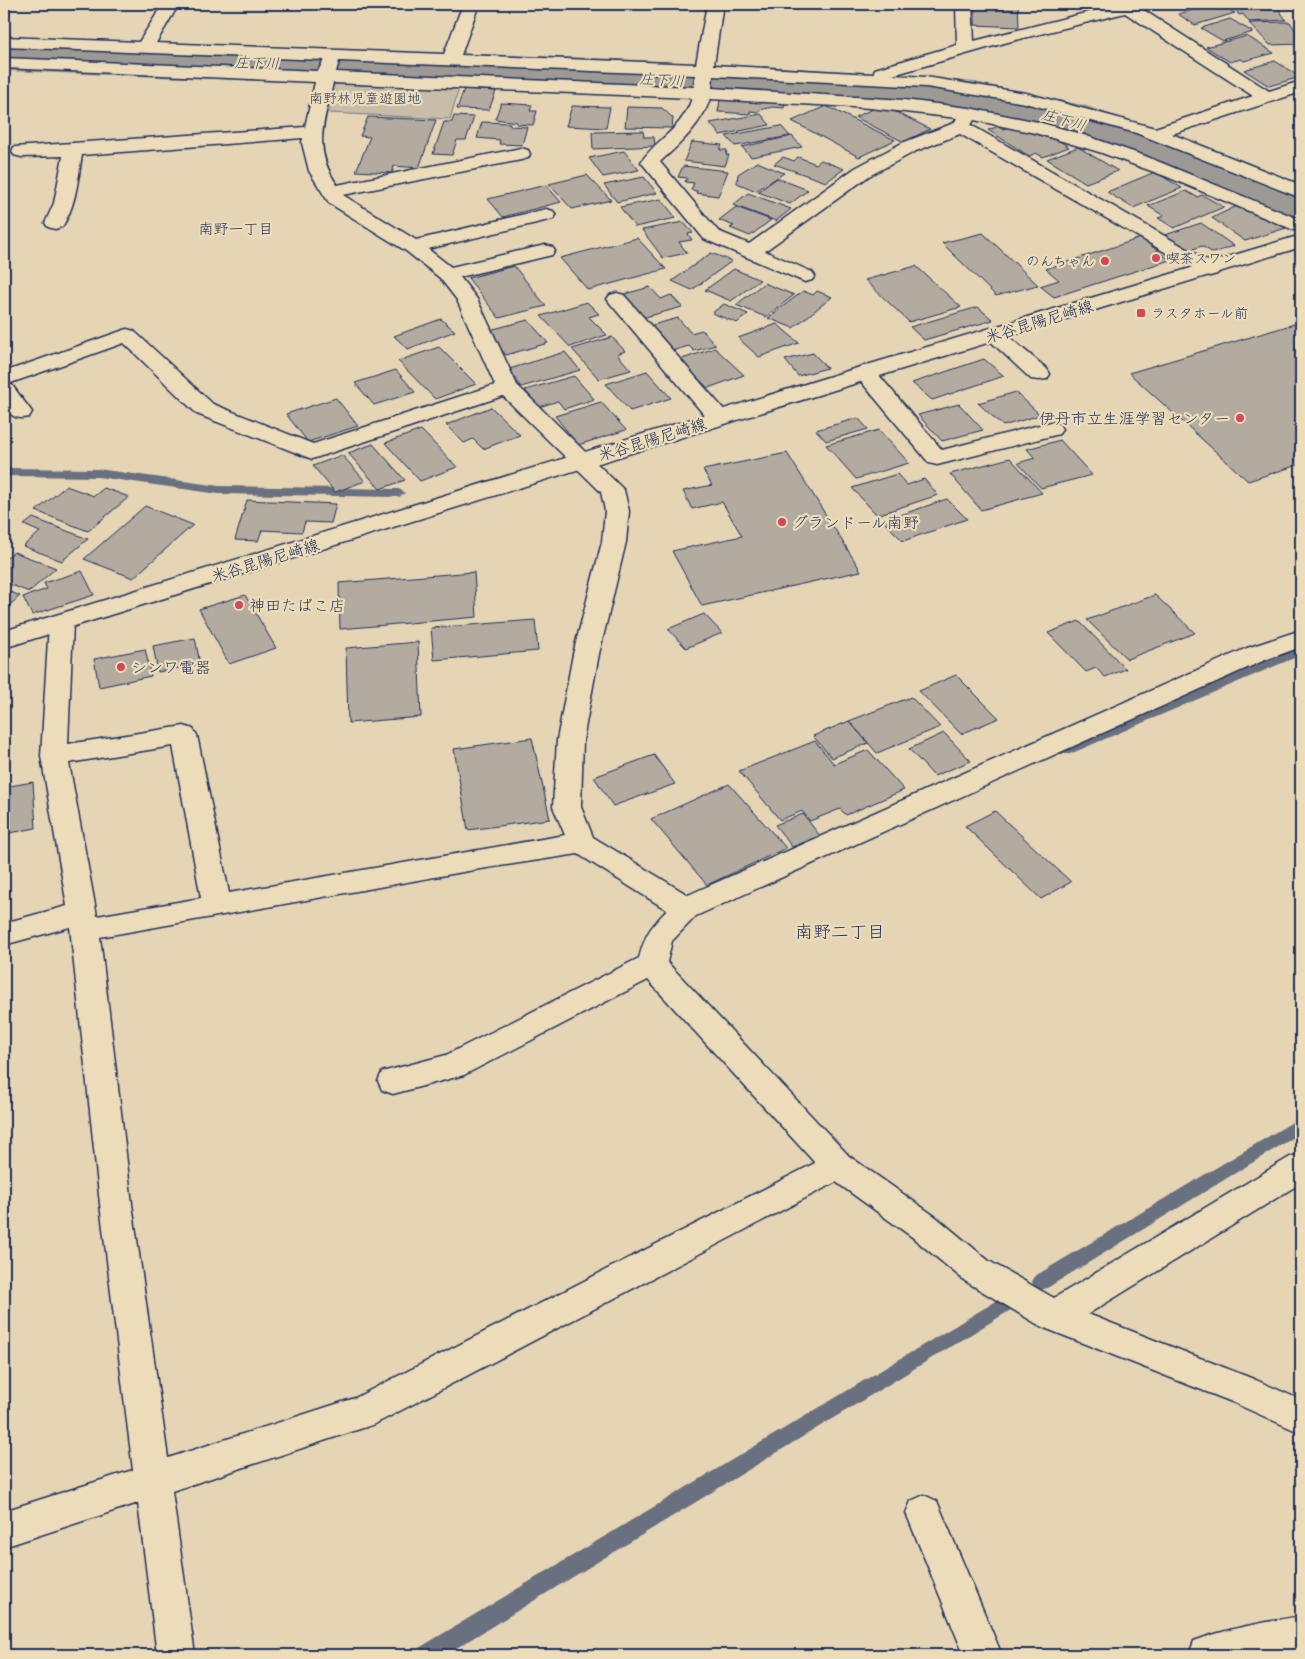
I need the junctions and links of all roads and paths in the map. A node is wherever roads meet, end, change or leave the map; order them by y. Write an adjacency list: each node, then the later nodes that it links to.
1 (171, 4): 7 (street)
2 (470, 4): 9 (street)
3 (715, 4): 13 (street)
4 (964, 4): 8 (street)
5 (1134, 5): 8 (street); 16 (street)
6 (4, 42): 7 (street)
7 (145, 47): 11 (street)
8 (966, 48): 12 (street)
9 (451, 59): 11 (street); 13 (street)
10 (4, 63): 11 (street)
11 (329, 66): 13 (street); 18 (street)
12 (866, 78): 13 (street); 19 (street)
13 (703, 86): 15 (street); 17 (street); 31 (street)
14 (1301, 86): 16 (street)
15 (530, 97)
16 (1267, 97): 19 (street)
17 (965, 120): 27 (street); 31 (street); 32 (street)
18 (313, 132): 20 (street); 23 (street)
19 (1154, 134): 24 (street)
20 (73, 150): 21 (street); 26 (street)
21 (21, 151)
22 (521, 154): 23 (street)
23 (332, 192): 29 (street)
24 (1301, 192)
25 (546, 216): 29 (street)
26 (55, 223)
27 (1301, 227)
28 (1301, 241): 32 (street, 米谷昆陽尼崎線)
29 (413, 247): 33 (street)
30 (544, 251): 33 (street)
31 (751, 252): 34 (street)
32 (1210, 270): 36 (street, 米谷昆陽尼崎線)
33 (447, 274): 40 (street)
34 (805, 276)
35 (617, 299): 43 (street)
36 (994, 334): 37 (street, 米谷昆陽尼崎線); 38 (street)
37 (865, 373): 43 (street, 米谷昆陽尼崎線); 44 (street)
38 (1040, 374)
39 (4, 379): 40 (street)
40 (507, 388): 45 (street)
41 (4, 390): 42 (street)
42 (21, 412)
43 (719, 418): 45 (street, 米谷昆陽尼崎線)
44 (1051, 428)
45 (584, 460): 46 (street, 米谷昆陽尼崎線); 50 (street)
46 (61, 623): 48 (street, 米谷昆陽尼崎線); 49 (street)
47 (1301, 638): 52 (street)
48 (4, 640)
49 (54, 756): 51 (street); 53 (street)
50 (582, 843): 51 (street); 52 (street)
51 (217, 906): 53 (street)
52 (686, 908): 55 (street)
53 (83, 921): 54 (street); 61 (street)
54 (4, 934)
55 (652, 965): 56 (street); 57 (street)
56 (393, 1081)
57 (838, 1166): 59 (street); 61 (street)
58 (1301, 1166): 59 (street)
59 (1054, 1316): 60 (street)
60 (1301, 1417)
61 (152, 1481): 63 (street); 65 (street)
62 (924, 1513): 66 (street)
63 (4, 1529)
64 (1301, 1635): 67 (street)
65 (176, 1655)
66 (983, 1655)
67 (1208, 1655)

